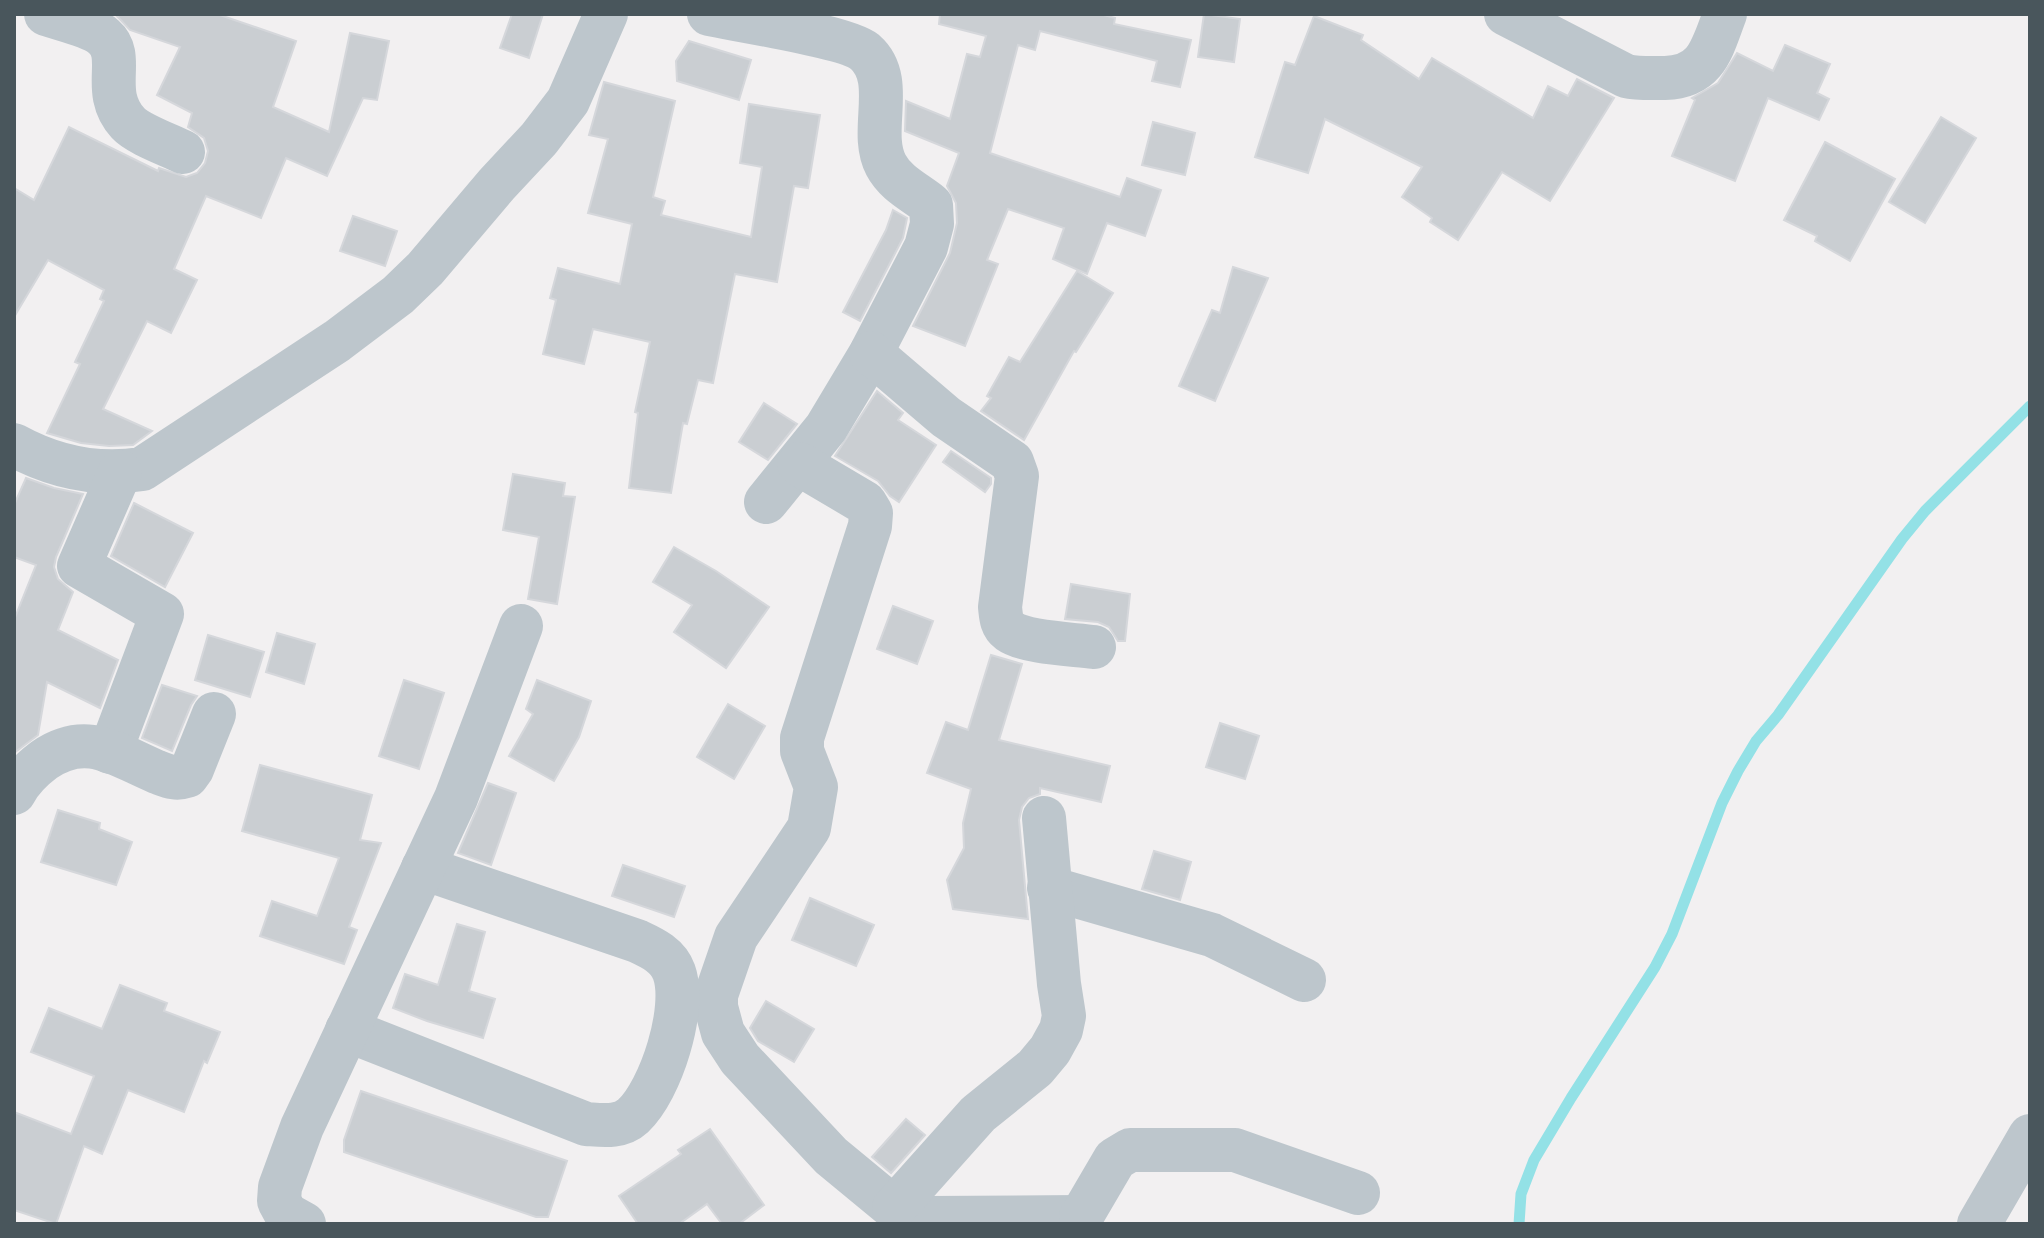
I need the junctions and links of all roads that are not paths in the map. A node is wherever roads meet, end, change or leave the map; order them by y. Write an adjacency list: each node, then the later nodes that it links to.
1 (46, 14): 6 (street)
2 (606, 14): 10 (street)
3 (709, 14): 7 (street)
4 (1506, 14): 5 (street)
5 (1725, 14)
6 (183, 152)
7 (871, 353): 9 (street); 13 (street)
8 (14, 445): 10 (street)
9 (799, 464): 11 (street); 24 (street)
10 (120, 472): 15 (street)
11 (766, 502)
12 (521, 626): 18 (street)
13 (1094, 647)
14 (214, 714): 15 (street)
15 (110, 752): 16 (street)
16 (14, 793)
17 (1044, 818): 19 (street)
18 (423, 868): 21 (street); 21 (street)
19 (1049, 888): 20 (street); 24 (street)
20 (1304, 980)
21 (347, 1030): 26 (street)
22 (2030, 1136): 27 (street)
23 (1358, 1193): 25 (street)
24 (894, 1208): 25 (street)
25 (1081, 1220)
26 (304, 1224)
27 (1979, 1224)

